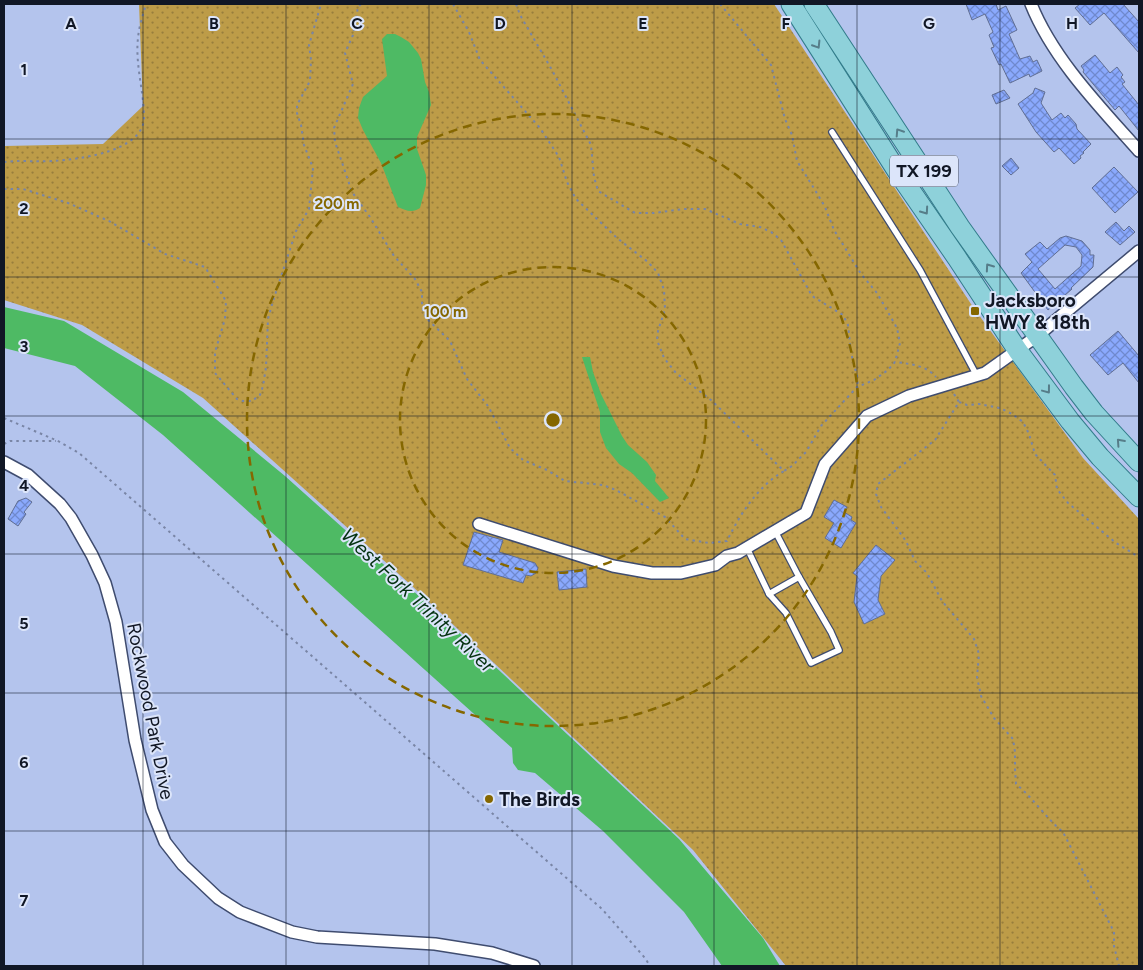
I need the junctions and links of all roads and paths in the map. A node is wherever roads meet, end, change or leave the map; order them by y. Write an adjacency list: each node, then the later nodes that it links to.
1 (146, 4): 12 (path)
2 (321, 4): 13 (path)
3 (361, 4): 27 (path)
4 (453, 4): 27 (path)
5 (516, 4): 20 (path)
6 (720, 4): 17 (path)
7 (791, 4): 16 (main road, TX 199, one-way to 16)
8 (814, 4): 15 (main road, TX 199, one-way to 8)
9 (1031, 4): 11 (street)
10 (832, 132): 18 (lane)
11 (1139, 151)
12 (4, 162)
13 (4, 189)
14 (1139, 251): 15 (street)
15 (1037, 336): 16 (street); 26 (main road, TX 199, one-way to 15)
16 (1018, 351): 18 (street); 28 (main road, TX 199, one-way to 28)
17 (895, 362): 19 (path); 20 (path)
18 (977, 376): 19 (street)
19 (945, 385): 21 (path); 30 (street)
20 (857, 387): 27 (path)
21 (959, 402): 32 (path); 37 (path)
22 (4, 418): 23 (path)
23 (58, 441): 24 (path); 36 (path)
24 (4, 444)
25 (4, 462): 35 (street, Rockwood Park Drive)
26 (1139, 462)
27 (784, 471)
28 (1139, 497)
29 (479, 524): 31 (street)
30 (776, 531): 31 (street); 33 (lane)
31 (746, 548): 34 (lane)
32 (1139, 557)
33 (799, 577): 34 (lane); 34 (lane)
34 (769, 594)
35 (534, 966)
36 (650, 966)
37 (1119, 966)

